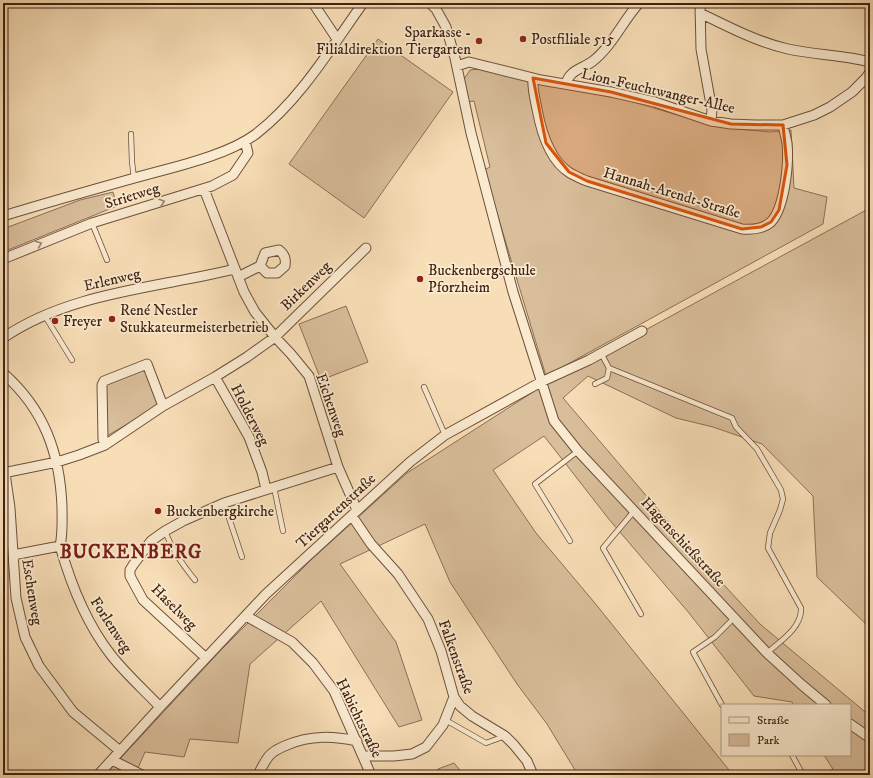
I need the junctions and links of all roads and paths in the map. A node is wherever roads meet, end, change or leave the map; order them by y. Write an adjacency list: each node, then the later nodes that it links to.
1 (313, 3): 7 (street)
2 (363, 3): 7 (street, Strietweg)
3 (430, 3): 9 (street, Hagenschießstraße)
4 (639, 3): 12 (street, Lion-Feuchtwanger-Allee)
5 (700, 3): 6 (street)
6 (700, 13): 8 (street); 13 (street)
7 (337, 39): 16 (street, Strietweg)
8 (870, 62)
9 (457, 66): 11 (street, Lion-Feuchtwanger-Allee); 35 (street, Hagenschießstraße)
10 (870, 72): 14 (street, Lion-Feuchtwanger-Allee)
11 (533, 78): 12 (street, Lion-Feuchtwanger-Allee); 14 (street, Hannah-Arendt-Straße)
12 (566, 84): 13 (street, Lion-Feuchtwanger-Allee)
13 (711, 120): 14 (street, Lion-Feuchtwanger-Allee)
14 (783, 125)
15 (131, 134): 17 (lane)
16 (245, 141): 17 (street, Strietweg); 18 (street, Strietweg)
17 (134, 178): 19 (street, Strietweg)
18 (204, 188): 20 (street, Strietweg, one-way to 18); 25 (street, Eichenweg)
19 (3, 216)
20 (92, 223): 22 (street, Strietweg, one-way to 20); 23 (lane)
21 (366, 248): 28 (street, Birkenweg)
22 (3, 259)
23 (107, 260)
24 (260, 266): 25 (street, Erlenweg)
25 (236, 273): 26 (street, Erlenweg); 28 (street, Eichenweg)
26 (44, 315): 29 (street, Erlenweg); 31 (lane)
27 (642, 331): 30 (street, Tiergartenstraße)
28 (275, 336): 34 (street, Birkenweg); 43 (street, Eichenweg)
29 (3, 338)
30 (601, 353): 32 (lane); 35 (street, Tiergartenstraße)
31 (72, 360)
32 (609, 368): 36 (lane); 59 (lane)
33 (3, 373): 42 (street, Forlenweg)
34 (215, 377): 38 (street, Birkenweg); 45 (street, Holderweg)
35 (541, 382): 39 (street, Tiergartenstraße); 41 (street, Hagenschießstraße)
36 (595, 384)
37 (424, 387): 39 (lane)
38 (163, 406): 40 (street, Birkenweg); 40 (street)
39 (445, 435): 48 (street, Tiergartenstraße)
40 (104, 445): 42 (street, Birkenweg)
41 (578, 451): 47 (street, Hagenschießstraße); 51 (lane)
42 (57, 462): 44 (street, Birkenweg); 52 (street, Forlenweg)
43 (338, 467): 45 (street); 48 (street, Eichenweg)
44 (4, 473): 53 (street, Eschenweg)
45 (270, 488): 46 (street); 50 (lane)
46 (224, 503): 49 (street); 54 (lane)
47 (635, 510): 56 (lane); 58 (street, Hagenschießstraße)
48 (354, 513): 57 (street, Tiergartenstraße); 61 (street, Falkenstraße)
49 (165, 531): 55 (lane); 60 (street, Haselweg)
50 (283, 531)
51 (570, 541)
52 (60, 546): 53 (street); 64 (street, Forlenweg)
53 (13, 555): 70 (street, Eschenweg)
54 (242, 557)
55 (195, 580)
56 (641, 614)
57 (246, 616): 60 (street, Tiergartenstraße); 69 (street, Habichtstraße)
58 (734, 618): 59 (street, Hagenschießstraße); 62 (lane)
59 (767, 653): 63 (street, Hagenschießstraße)
60 (206, 658): 64 (street, Tiergartenstraße)
61 (454, 697): 65 (street); 67 (street, Falkenstraße)
62 (721, 704)
63 (825, 704)
64 (160, 707): 70 (street, Tiergartenstraße)
65 (443, 725): 67 (lane); 71 (street)
66 (851, 725): 68 (street)
67 (505, 736): 78 (street, Falkenstraße)
68 (870, 738)
69 (357, 741): 71 (street, Habichtstraße); 76 (street)
70 (120, 751): 73 (street, Tiergartenstraße)
71 (364, 756): 77 (street, Habichtstraße)
72 (793, 756): 79 (lane)
73 (112, 760): 74 (street, Tiergartenstraße); 75 (street)
74 (98, 775)
75 (142, 775)
76 (258, 775)
77 (371, 775)
78 (533, 775)
79 (803, 775)

